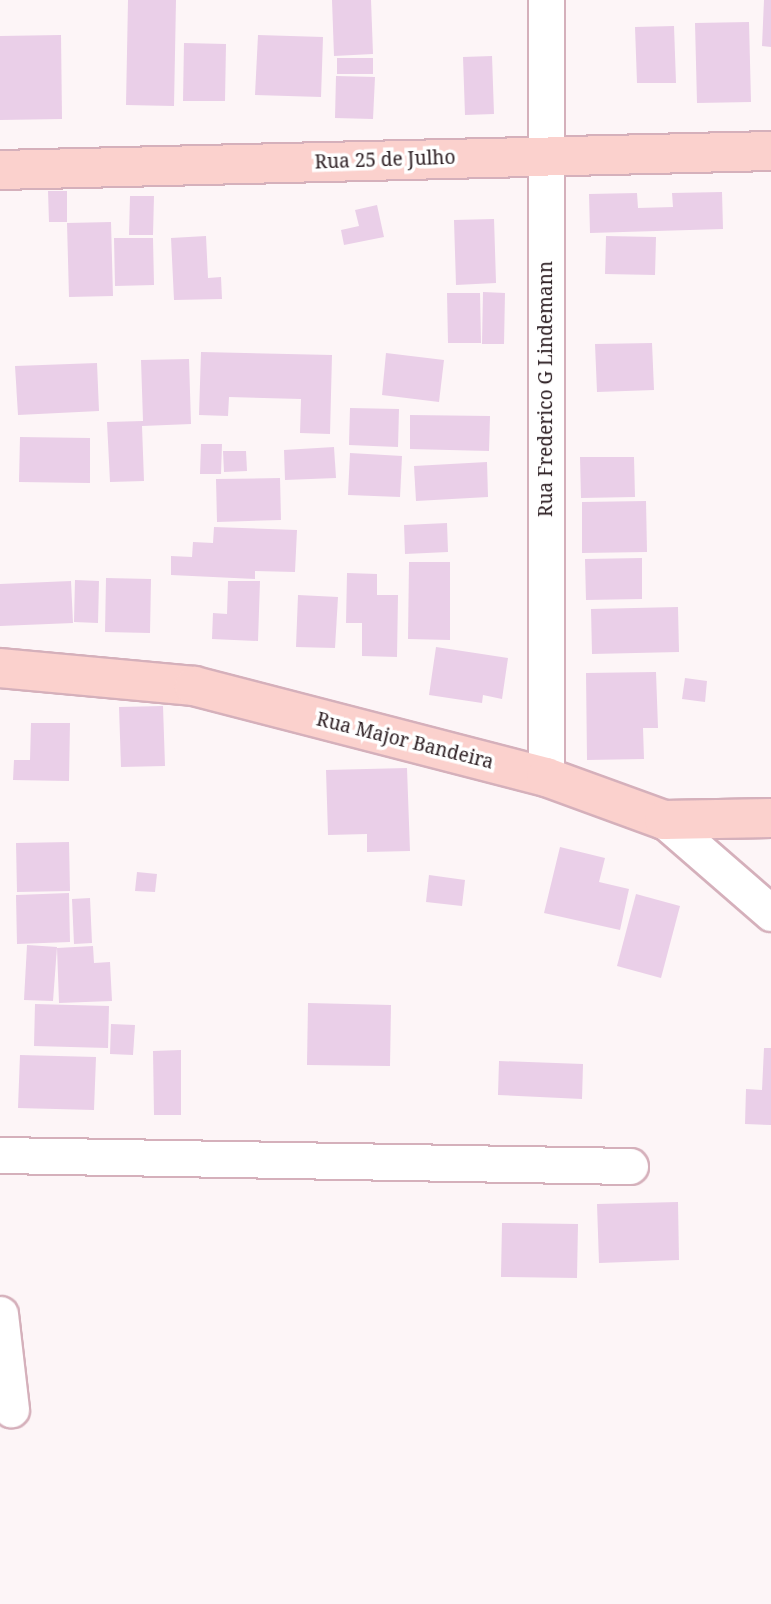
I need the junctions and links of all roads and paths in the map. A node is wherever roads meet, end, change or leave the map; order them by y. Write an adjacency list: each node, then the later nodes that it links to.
1 (546, 0): 3 (street, Rua Frederico G Lindemann)
2 (771, 150): 3 (main road, Rua 25 de Julho)
3 (545, 156): 4 (main road, Rua 25 de Julho); 6 (street, Rua Frederico G Lindemann)
4 (0, 170)
5 (0, 668): 6 (main road, Rua Major Bandeira)
6 (547, 777): 8 (main road, Rua Major Bandeira)
7 (771, 818): 8 (main road)
8 (664, 820): 9 (street, Rua Major Bandeira)
9 (771, 913)
10 (0, 1155): 11 (street)
11 (630, 1166)
12 (0, 1314): 13 (street)
13 (12, 1409)

